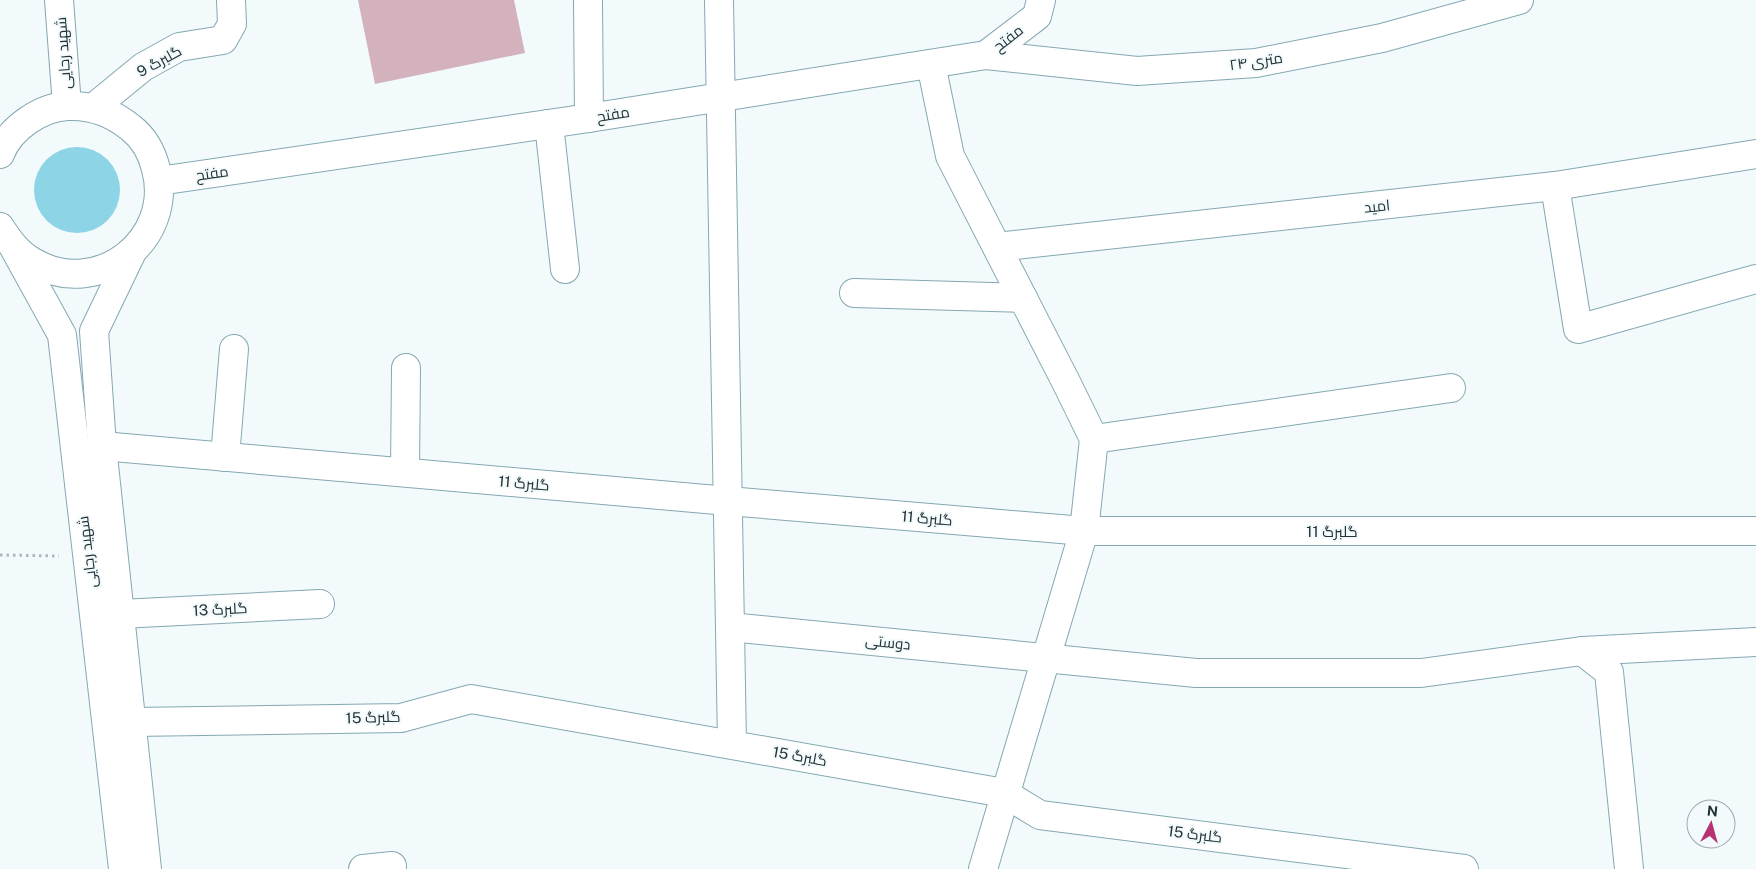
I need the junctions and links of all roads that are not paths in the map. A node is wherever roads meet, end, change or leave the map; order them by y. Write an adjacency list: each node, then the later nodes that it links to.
1 (59, 0): 10 (street, شهید رجایی)
2 (231, 0): 10 (street, گلبرگ 9)
3 (588, 0): 11 (street)
4 (719, 0): 9 (street)
5 (1041, 0): 7 (street, مفتح)
6 (1519, 0): 7 (street, ۲۴ متری)
7 (986, 55): 8 (street, مفتح)
8 (931, 64): 9 (street, مفتح); 18 (street)
9 (720, 97): 11 (street, مفتح); 31 (street)
10 (80, 107): 13 (street); 15 (street)
11 (589, 118): 12 (street, مفتح)
12 (549, 124): 15 (street, مفتح); 20 (street)
13 (0, 154)
14 (1756, 154): 16 (street, امید)
15 (159, 181): 19 (street)
16 (1555, 186): 18 (street, امید); 21 (street)
17 (6, 236): 19 (street); 44 (street, شهید رجایی)
18 (997, 247): 23 (street)
19 (132, 252): 28 (street, شهید رجایی)
20 (565, 269)
21 (1756, 278)
22 (854, 293): 23 (street)
23 (1023, 298): 27 (street)
24 (234, 349): 29 (street)
25 (406, 368): 30 (street)
26 (1451, 388): 27 (street)
27 (1094, 439): 32 (street)
28 (102, 446): 29 (street, گلبرگ 11); 35 (street, شهید رجایی)
29 (225, 457): 30 (street, گلبرگ 11)
30 (405, 472): 31 (street, گلبرگ 11)
31 (728, 501): 32 (street, گلبرگ 11); 36 (street)
32 (1084, 531): 33 (street, گلبرگ 11); 39 (street)
33 (1756, 531)
34 (320, 604): 35 (street, گلبرگ 13)
35 (120, 614): 40 (street, شهید رجایی)
36 (730, 627): 39 (street, دوستی); 41 (street)
37 (1756, 642): 38 (street, دوستی)
38 (1582, 651): 39 (street, دوستی); 49 (street)
39 (1045, 658): 42 (street)
40 (132, 722): 41 (street, گلبرگ 15); 45 (street, شهید رجایی)
41 (732, 744): 42 (street, گلبرگ 15)
42 (1004, 793): 47 (street); 48 (street, گلبرگ 15)
43 (392, 866): 46 (street)
44 (123, 869)
45 (147, 869)
46 (363, 869)
47 (983, 869)
48 (1464, 869)
49 (1629, 869)

